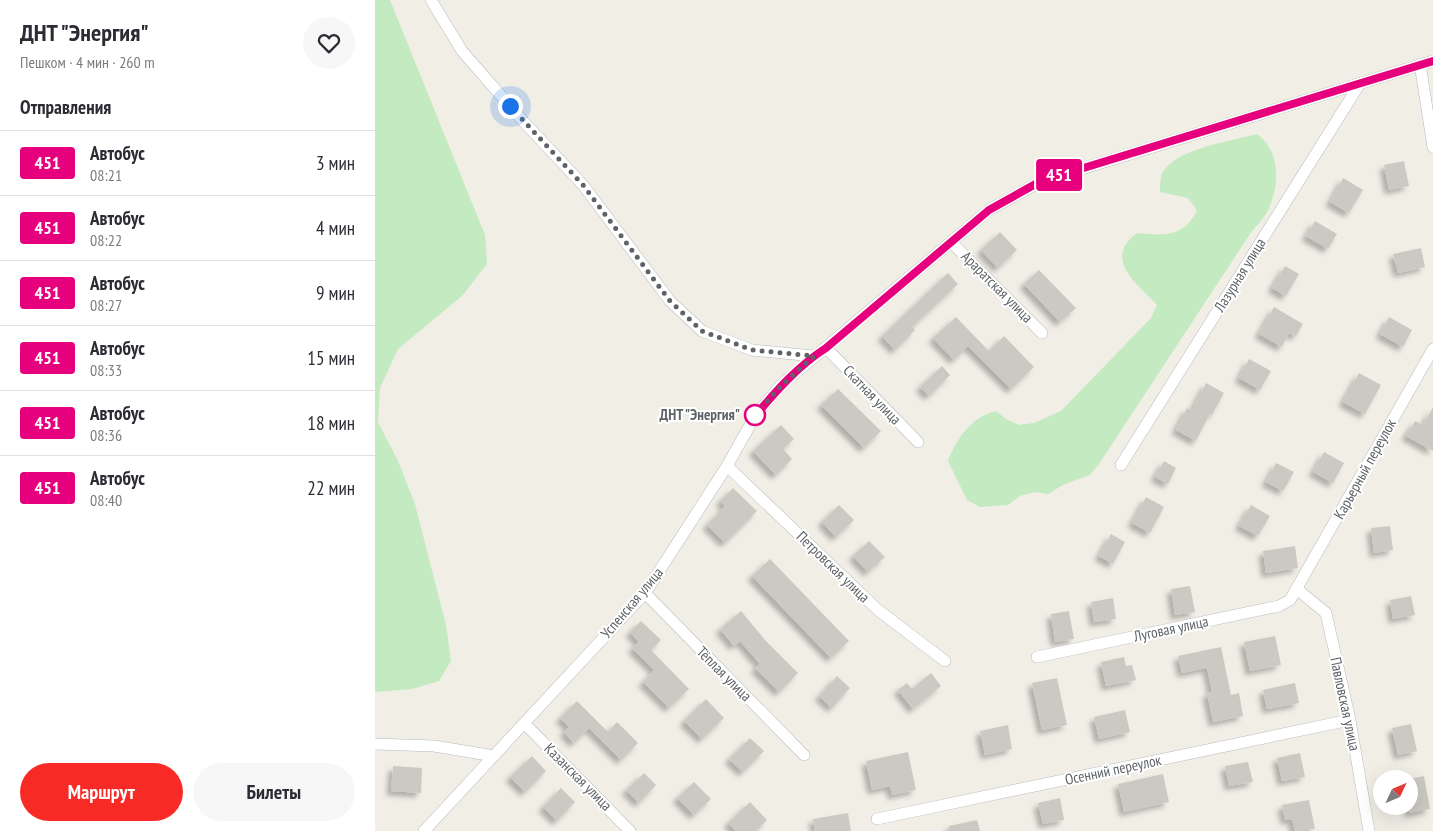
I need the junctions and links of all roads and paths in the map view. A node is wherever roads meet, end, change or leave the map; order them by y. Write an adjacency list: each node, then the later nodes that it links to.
1 (431, 0): 10 (street)
2 (1433, 61): 3 (street, Успенская улица)
3 (1420, 64): 4 (street, Успенская улица); 5 (street)
4 (1359, 85): 6 (street, Успенская улица); 13 (street, Лазурная улица)
5 (1433, 147)
6 (951, 242): 7 (street, Араратская улица); 8 (street, Успенская улица)
7 (1042, 333)
8 (826, 348): 10 (street, Успенская улица); 11 (street, Скатная улица)
9 (1433, 349): 14 (street, Карьерный переулок)
10 (814, 356): 12 (street, Успенская улица)
11 (918, 442)
12 (727, 466): 15 (street, Успенская улица); 17 (street, Петровская улица)
13 (1121, 466)
14 (1298, 590): 16 (street, Луговая улица); 18 (street, Павловская улица)
15 (645, 593): 19 (street, Успенская улица); 21 (street, Тёплая улица)
16 (1037, 657)
17 (945, 661)
18 (1350, 720): 23 (street, Осенний переулок); 26 (street, Павловская улица)
19 (525, 724): 22 (street, Успенская улица); 25 (street, Казанская улица)
20 (375, 744): 22 (street)
21 (804, 754)
22 (494, 756): 24 (street, Успенская улица)
23 (877, 819)
24 (424, 831)
25 (631, 831)
26 (1369, 831)

